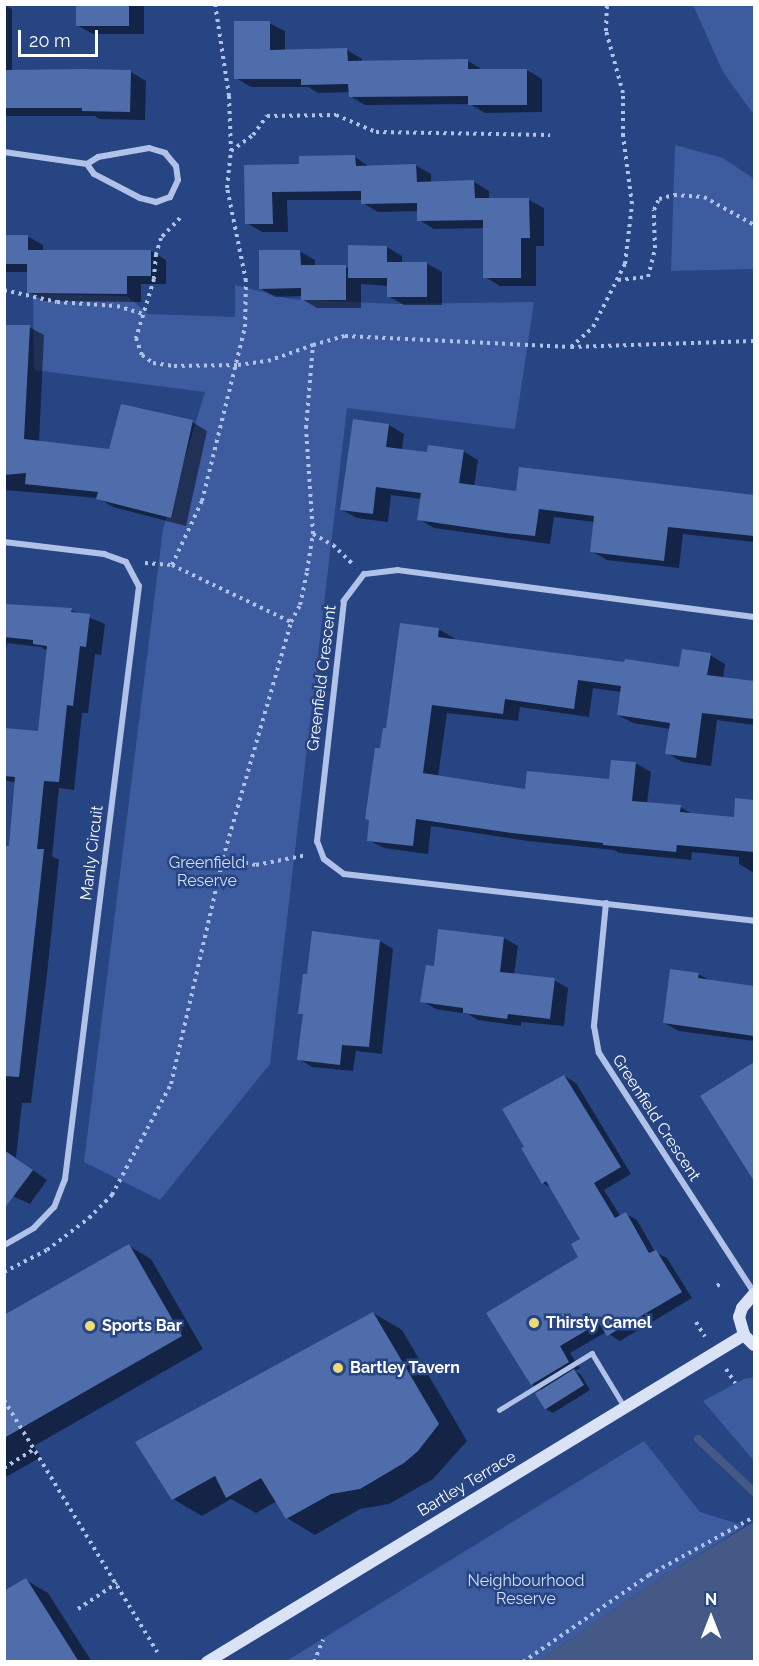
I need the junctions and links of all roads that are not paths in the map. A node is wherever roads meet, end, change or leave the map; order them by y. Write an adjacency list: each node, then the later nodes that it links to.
1 (4, 152): 2 (street)
2 (87, 164): 2 (street)
3 (4, 542): 7 (street, Manly Circuit)
4 (754, 617): 5 (street, Greenfield Crescent)
5 (606, 903): 6 (street); 8 (street, Greenfield Crescent)
6 (754, 921)
7 (4, 1245)
8 (754, 1294): 9 (street)
9 (744, 1335): 10 (street); 11 (street, Bartley Terrace)
10 (754, 1345)
11 (625, 1407): 12 (lane); 13 (street, Bartley Terrace)
12 (499, 1410)
13 (207, 1662)

